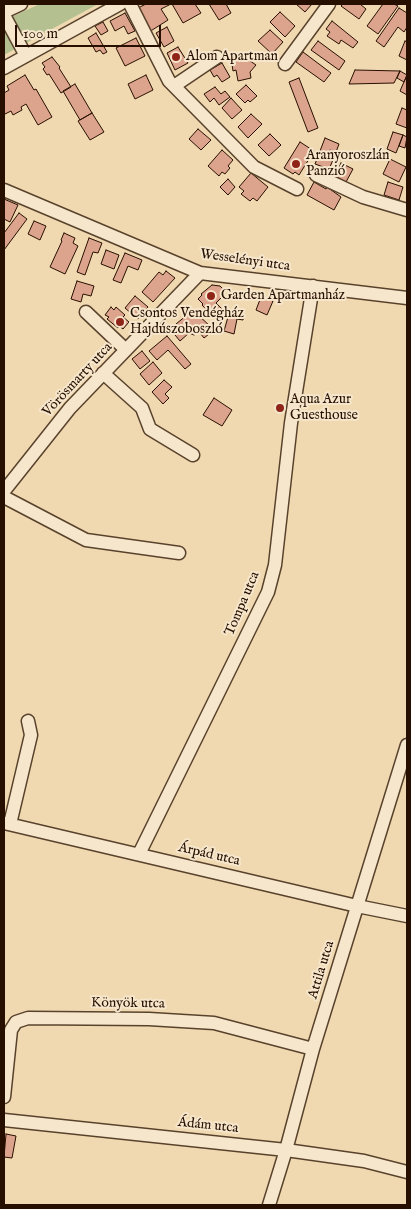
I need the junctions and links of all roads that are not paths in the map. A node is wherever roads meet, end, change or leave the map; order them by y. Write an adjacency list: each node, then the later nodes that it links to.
1 (21, 4): 5 (street)
2 (120, 4): 6 (street)
3 (130, 4): 10 (street)
4 (329, 4): 8 (street)
5 (4, 13): 6 (street)
6 (26, 56): 9 (street)
7 (217, 57): 10 (street)
8 (285, 64)
9 (4, 68)
10 (174, 86): 13 (street)
11 (316, 176): 14 (street)
12 (4, 190): 15 (street, Wesselényi utca)
13 (297, 190)
14 (407, 210)
15 (200, 273): 16 (street, Wesselényi utca); 19 (street, Vörösmarty utca)
16 (313, 286): 17 (street, Wesselényi utca); 28 (street, Tompa utca)
17 (407, 298)
18 (86, 312): 19 (street)
19 (126, 350): 20 (street, Vörösmarty utca)
20 (103, 374): 21 (street); 22 (street, Vörösmarty utca)
21 (193, 455)
22 (4, 491)
23 (4, 497): 24 (street)
24 (179, 553)
25 (28, 721): 27 (street)
26 (407, 745): 29 (street, Attila utca)
27 (7, 823): 28 (street, Árpád utca)
28 (139, 854): 29 (street, Árpád utca)
29 (357, 906): 30 (street, Árpád utca); 31 (street, Attila utca)
30 (407, 916)
31 (313, 1049): 32 (street, Könyök utca); 34 (street, Attila utca)
32 (4, 1097)
33 (4, 1120): 34 (street, Ádám utca)
34 (286, 1150): 35 (street, Ádám utca); 36 (street, Attila utca)
35 (407, 1172)
36 (268, 1205)

